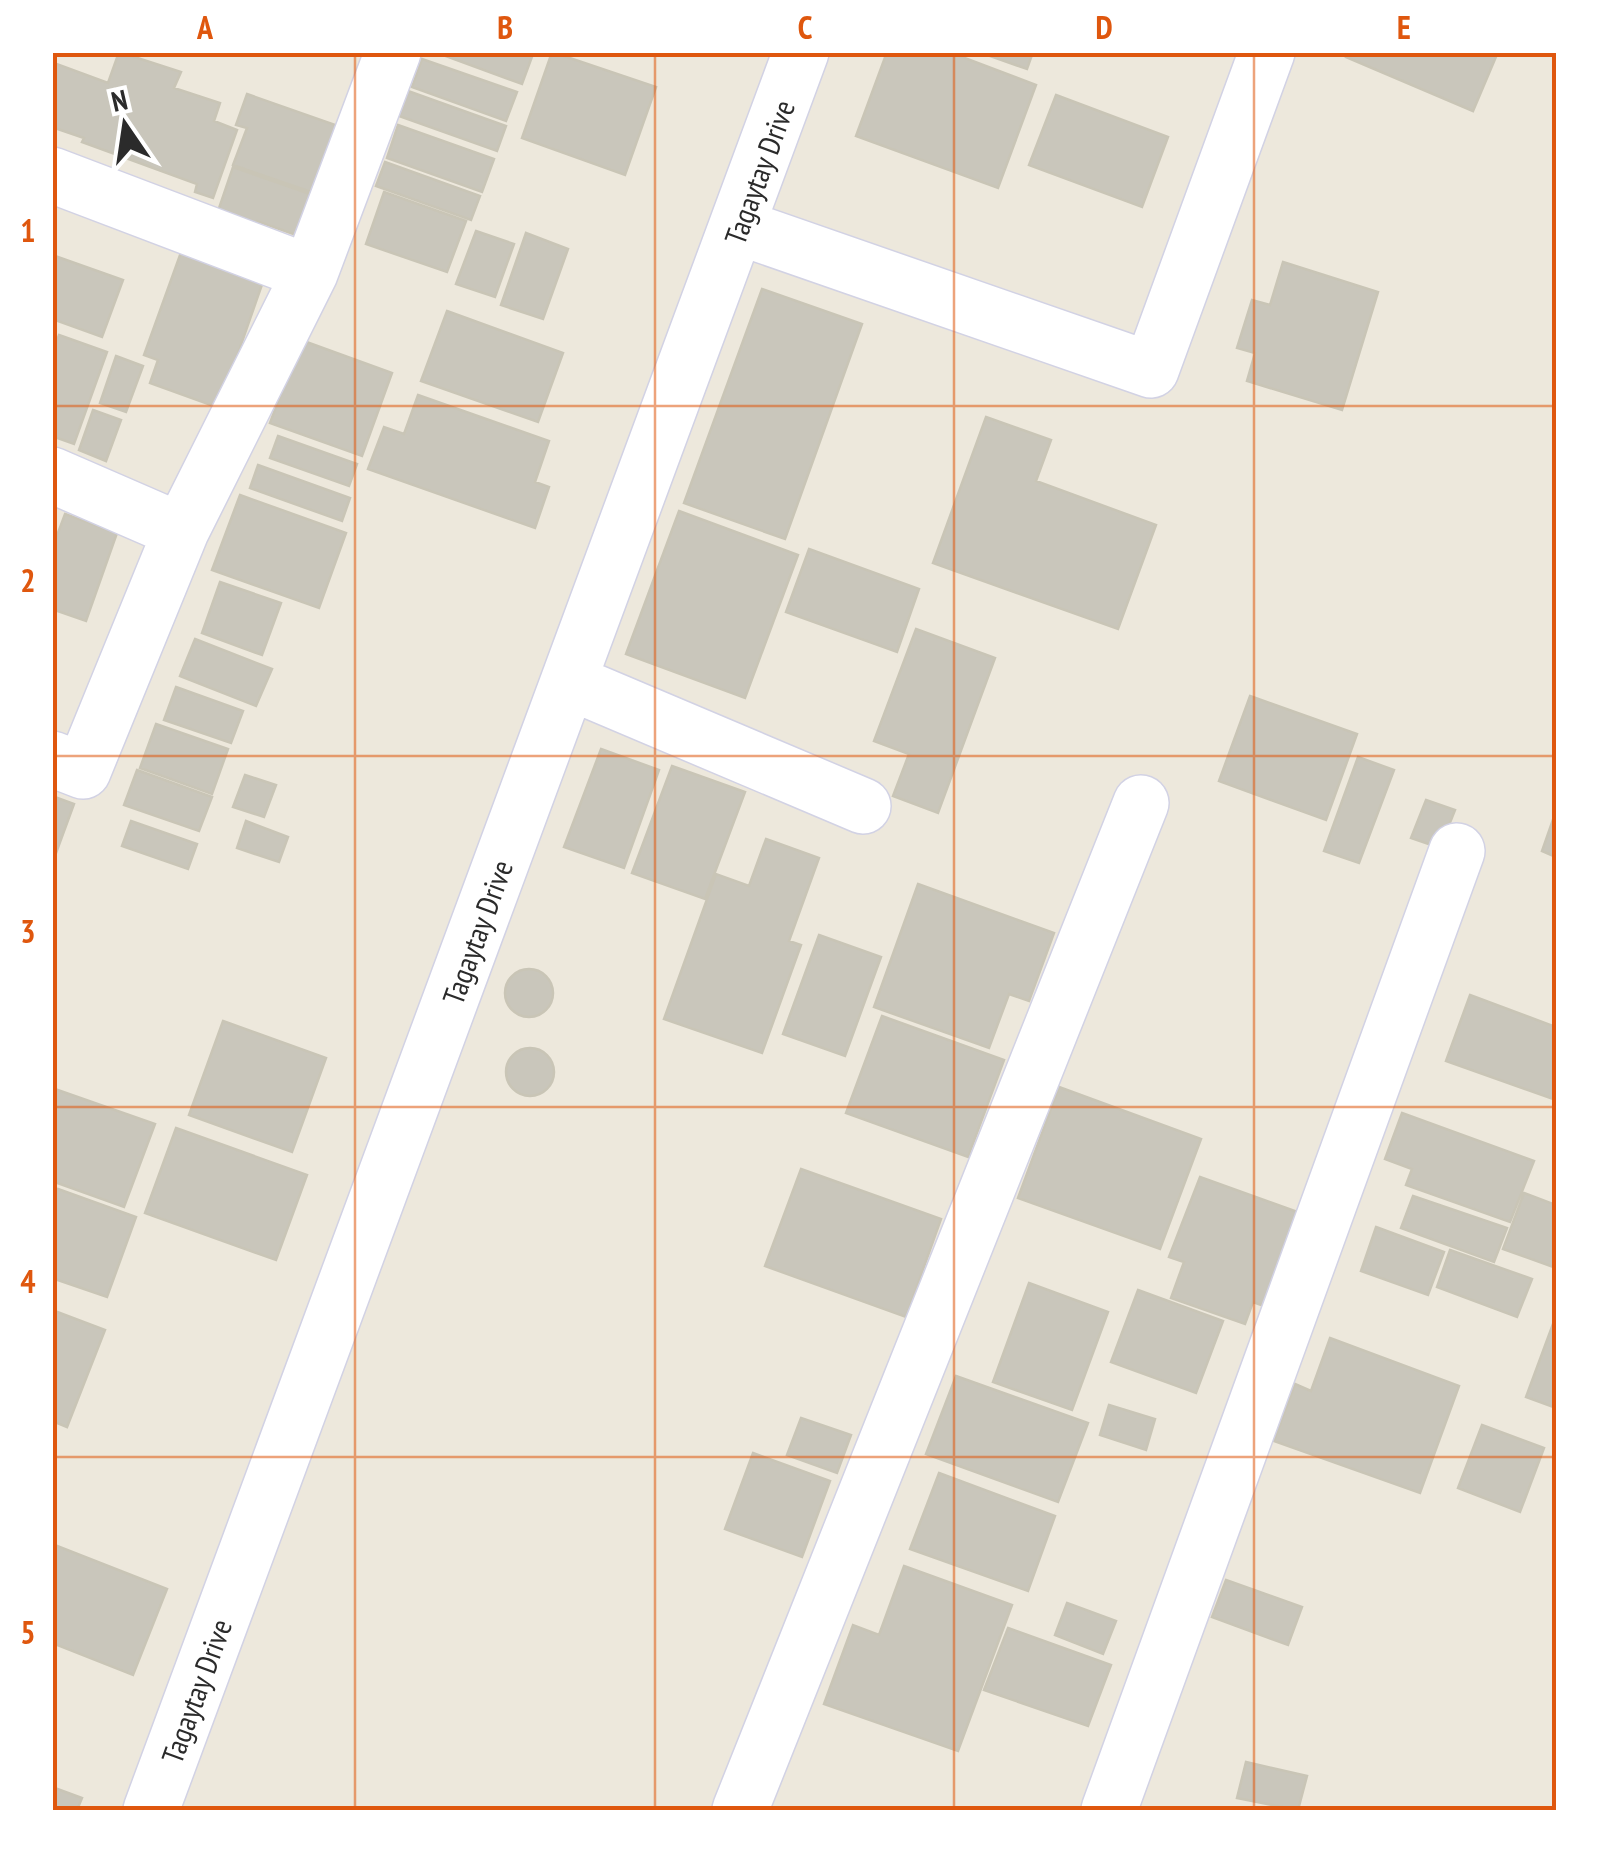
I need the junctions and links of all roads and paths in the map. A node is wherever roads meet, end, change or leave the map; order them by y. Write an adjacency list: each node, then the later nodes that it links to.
1 (393, 52): 6 (street)
2 (802, 52): 5 (street, Tagaytay Drive)
3 (1266, 52): 5 (street)
4 (52, 175): 6 (street)
5 (739, 227): 9 (street, Tagaytay Drive)
6 (310, 273): 8 (street)
7 (52, 475): 8 (street)
8 (181, 531): 10 (street)
9 (570, 682): 12 (street); 14 (street, Tagaytay Drive)
10 (52, 759)
11 (1141, 803): 15 (street)
12 (863, 806)
13 (1457, 851): 16 (street)
14 (152, 1810)
15 (740, 1810)
16 (1109, 1810)

